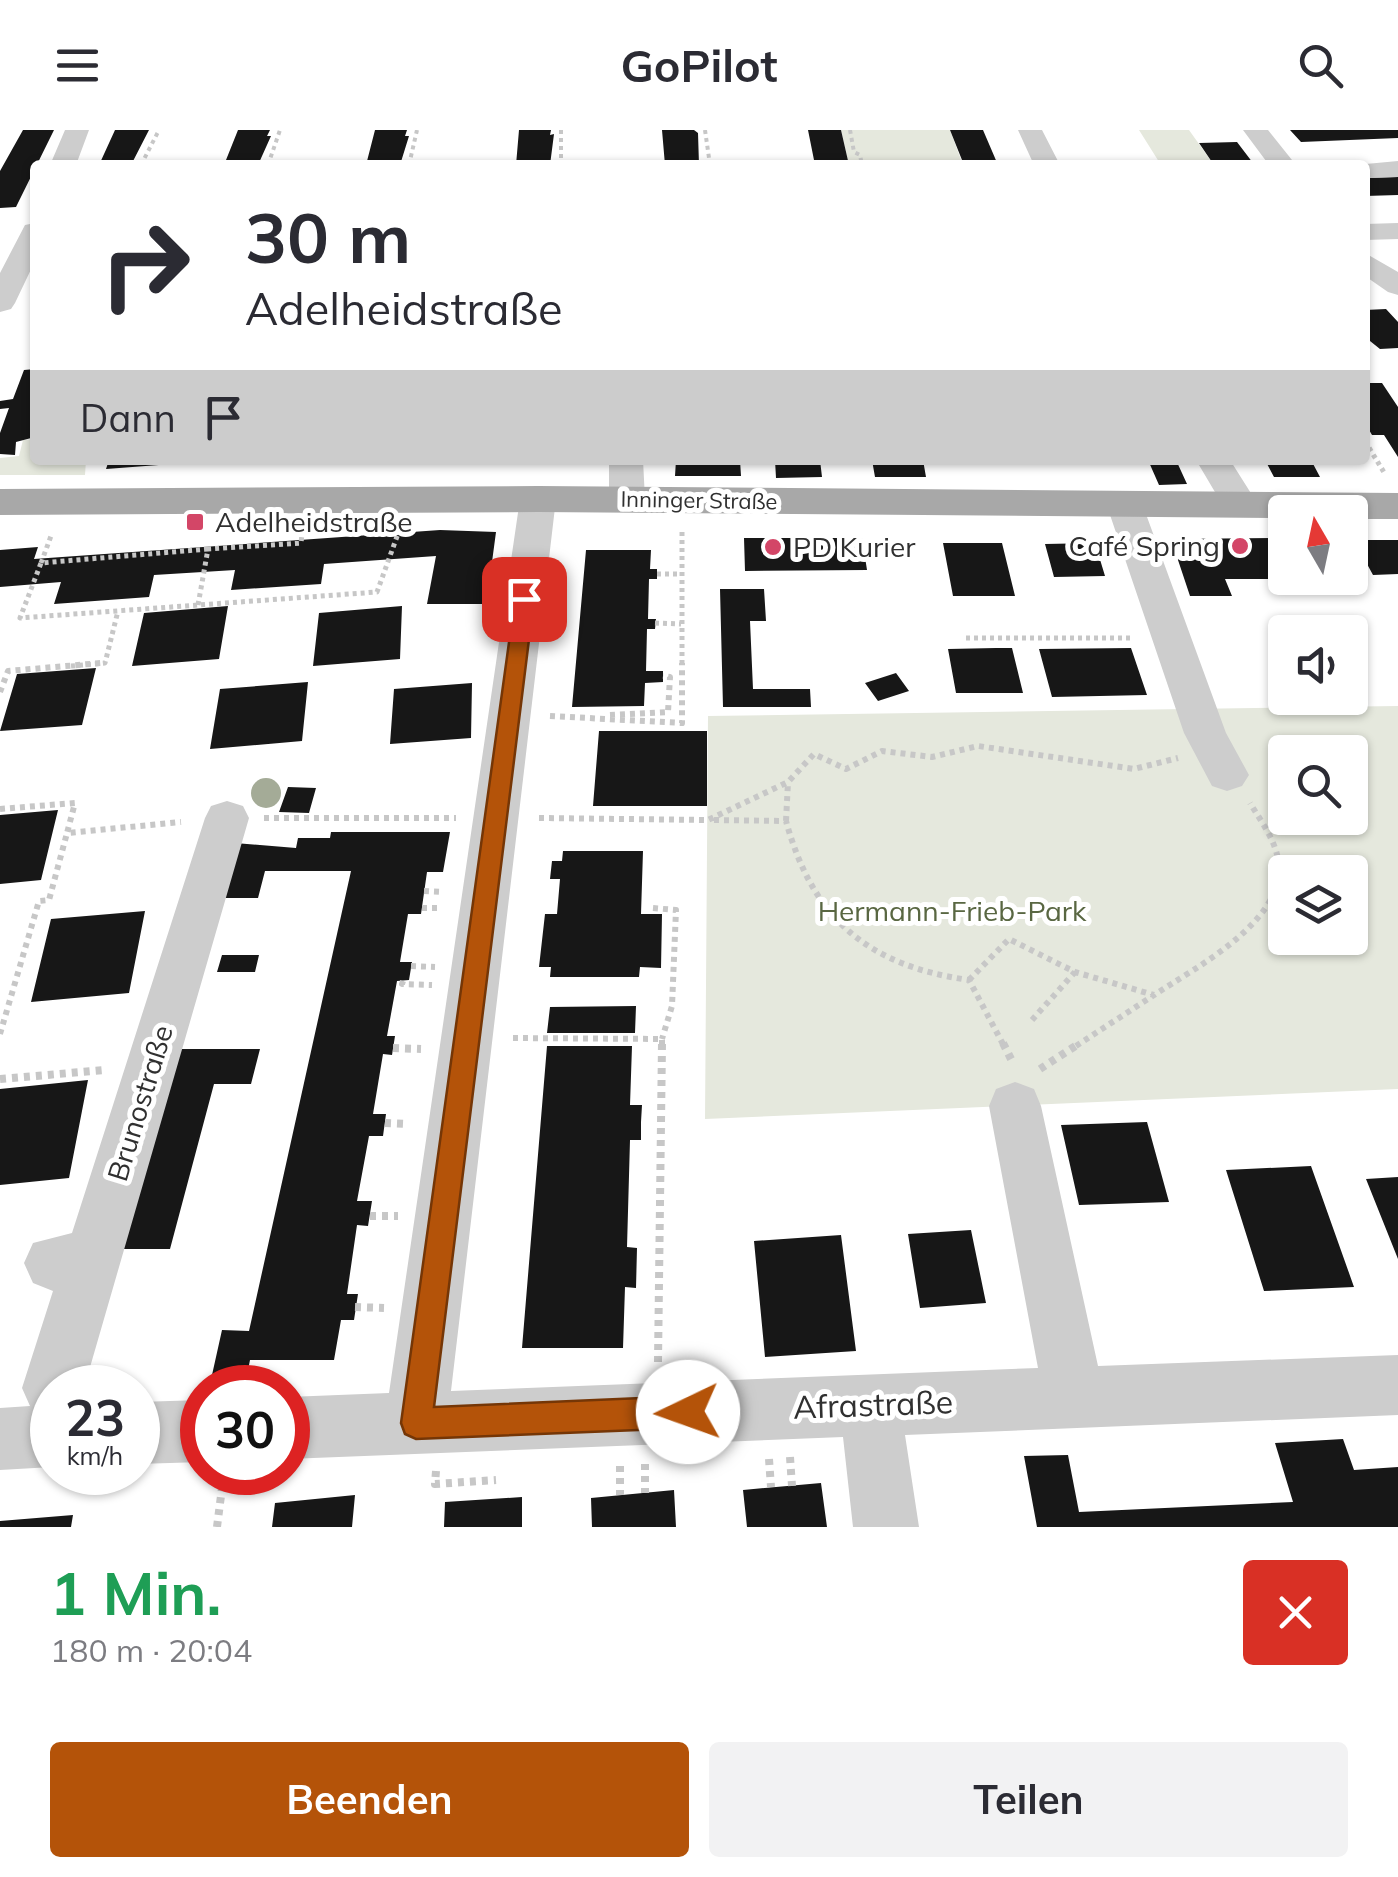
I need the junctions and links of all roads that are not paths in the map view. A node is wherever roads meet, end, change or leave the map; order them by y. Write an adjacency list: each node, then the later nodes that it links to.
1 (77, 130): 4 (street)
2 (1030, 130): 5 (street)
3 (1255, 130): 6 (street)
4 (65, 160)
5 (1045, 160)
6 (1279, 160)
7 (1398, 169): 8 (street)
8 (1370, 170)
9 (1398, 231): 10 (street)
10 (1370, 232)
11 (30, 241): 14 (street)
12 (1370, 266): 13 (street)
13 (1398, 286)
14 (0, 307): 15 (street)
15 (30, 310)
16 (1217, 465): 22 (street)
17 (626, 480): 19 (main road, Inninger Straße); 21 (main road, Inninger Straße)
18 (1391, 490): 22 (main road, Inninger Straße)
19 (538, 499): 20 (main road, Inninger Straße); 30 (street)
20 (0, 502)
21 (1124, 506): 22 (main road, Inninger Straße); 23 (street)
22 (1241, 506)
23 (1220, 762)
24 (227, 818): 26 (street, Brunostraße)
25 (1019, 1094): 28 (street)
26 (50, 1365)
27 (1398, 1384): 28 (street, Afrastraße)
28 (1074, 1398): 29 (street, Afrastraße)
29 (870, 1406): 30 (street, Afrastraße); 32 (street)
30 (416, 1423): 31 (street, Afrastraße)
31 (310, 1427)
32 (886, 1527)

